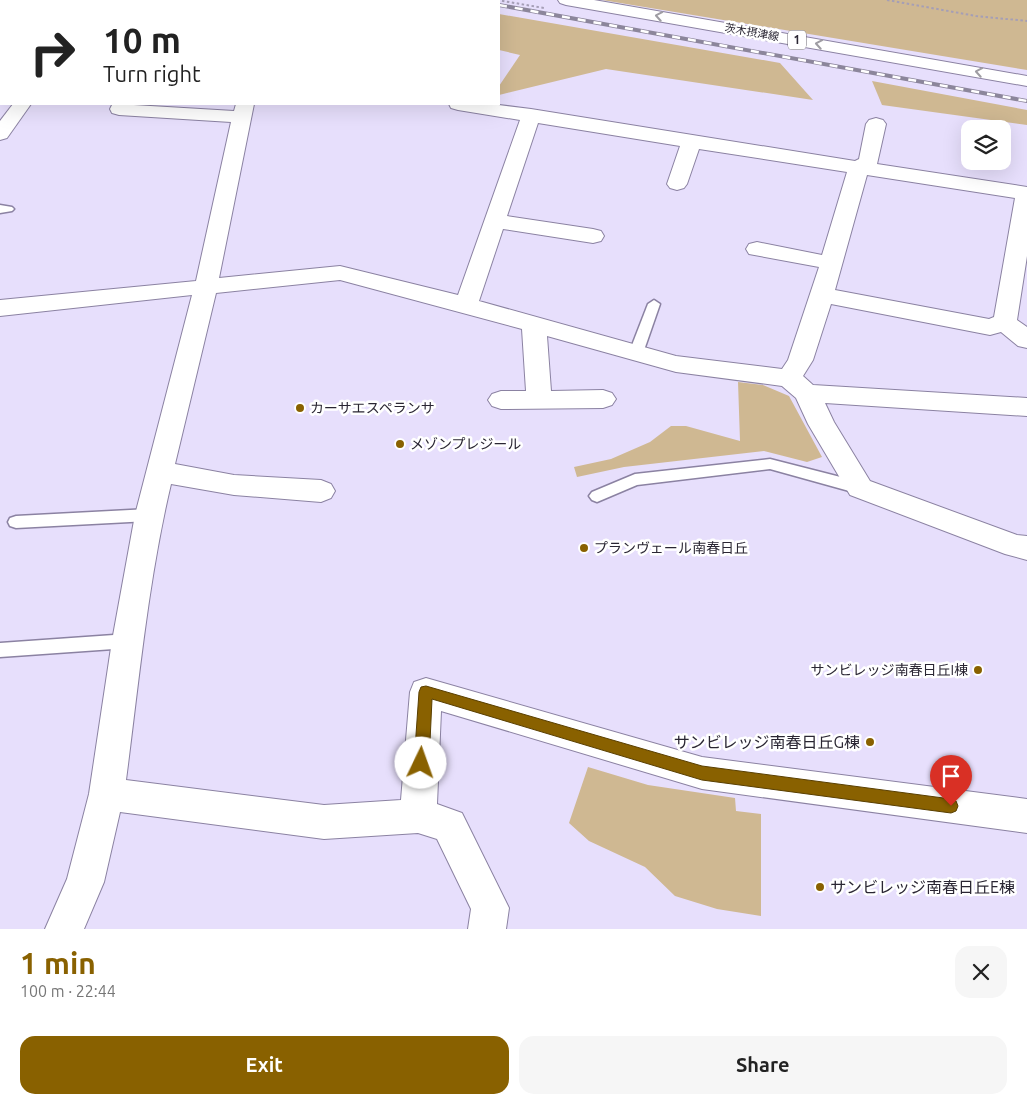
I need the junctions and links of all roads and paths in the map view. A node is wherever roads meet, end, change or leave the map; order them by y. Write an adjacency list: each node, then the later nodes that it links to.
1 (566, 0): 4 (street, 茨木摂津線 / 1, one-way to 1)
2 (887, 0): 3 (path)
3 (1027, 21)
4 (1027, 81)
5 (21, 105): 11 (street)
6 (465, 105): 9 (street)
7 (119, 109): 8 (street)
8 (244, 110): 19 (street)
9 (531, 115): 12 (street); 15 (street)
10 (876, 124): 13 (street)
11 (0, 134)
12 (691, 142): 13 (street); 14 (street)
13 (859, 167): 18 (street); 24 (street)
14 (676, 184)
15 (494, 221): 16 (street); 22 (street)
16 (593, 236)
17 (757, 249): 18 (street)
18 (831, 263): 20 (street)
19 (206, 286): 22 (street); 23 (street); 33 (street)
20 (822, 295): 24 (street); 28 (street)
21 (654, 304): 27 (lane)
22 (466, 305): 25 (street)
23 (0, 308)
24 (1005, 322): 26 (street)
25 (534, 324): 27 (street); 29 (street)
26 (1027, 340)
27 (636, 353): 28 (street)
28 (798, 385): 32 (street); 34 (street)
29 (539, 399): 30 (street); 31 (street)
30 (603, 399)
31 (501, 400)
32 (1027, 407)
33 (160, 472): 35 (street); 37 (street)
34 (860, 488): 36 (lane); 39 (street)
35 (321, 491)
36 (597, 496)
37 (149, 516): 38 (lane); 40 (street)
38 (16, 522)
39 (1027, 548)
40 (128, 641): 41 (lane); 42 (street)
41 (0, 650)
42 (107, 794): 43 (street); 45 (street)
43 (418, 816): 44 (street); 46 (street)
44 (1027, 816)
45 (64, 929)
46 (487, 929)

